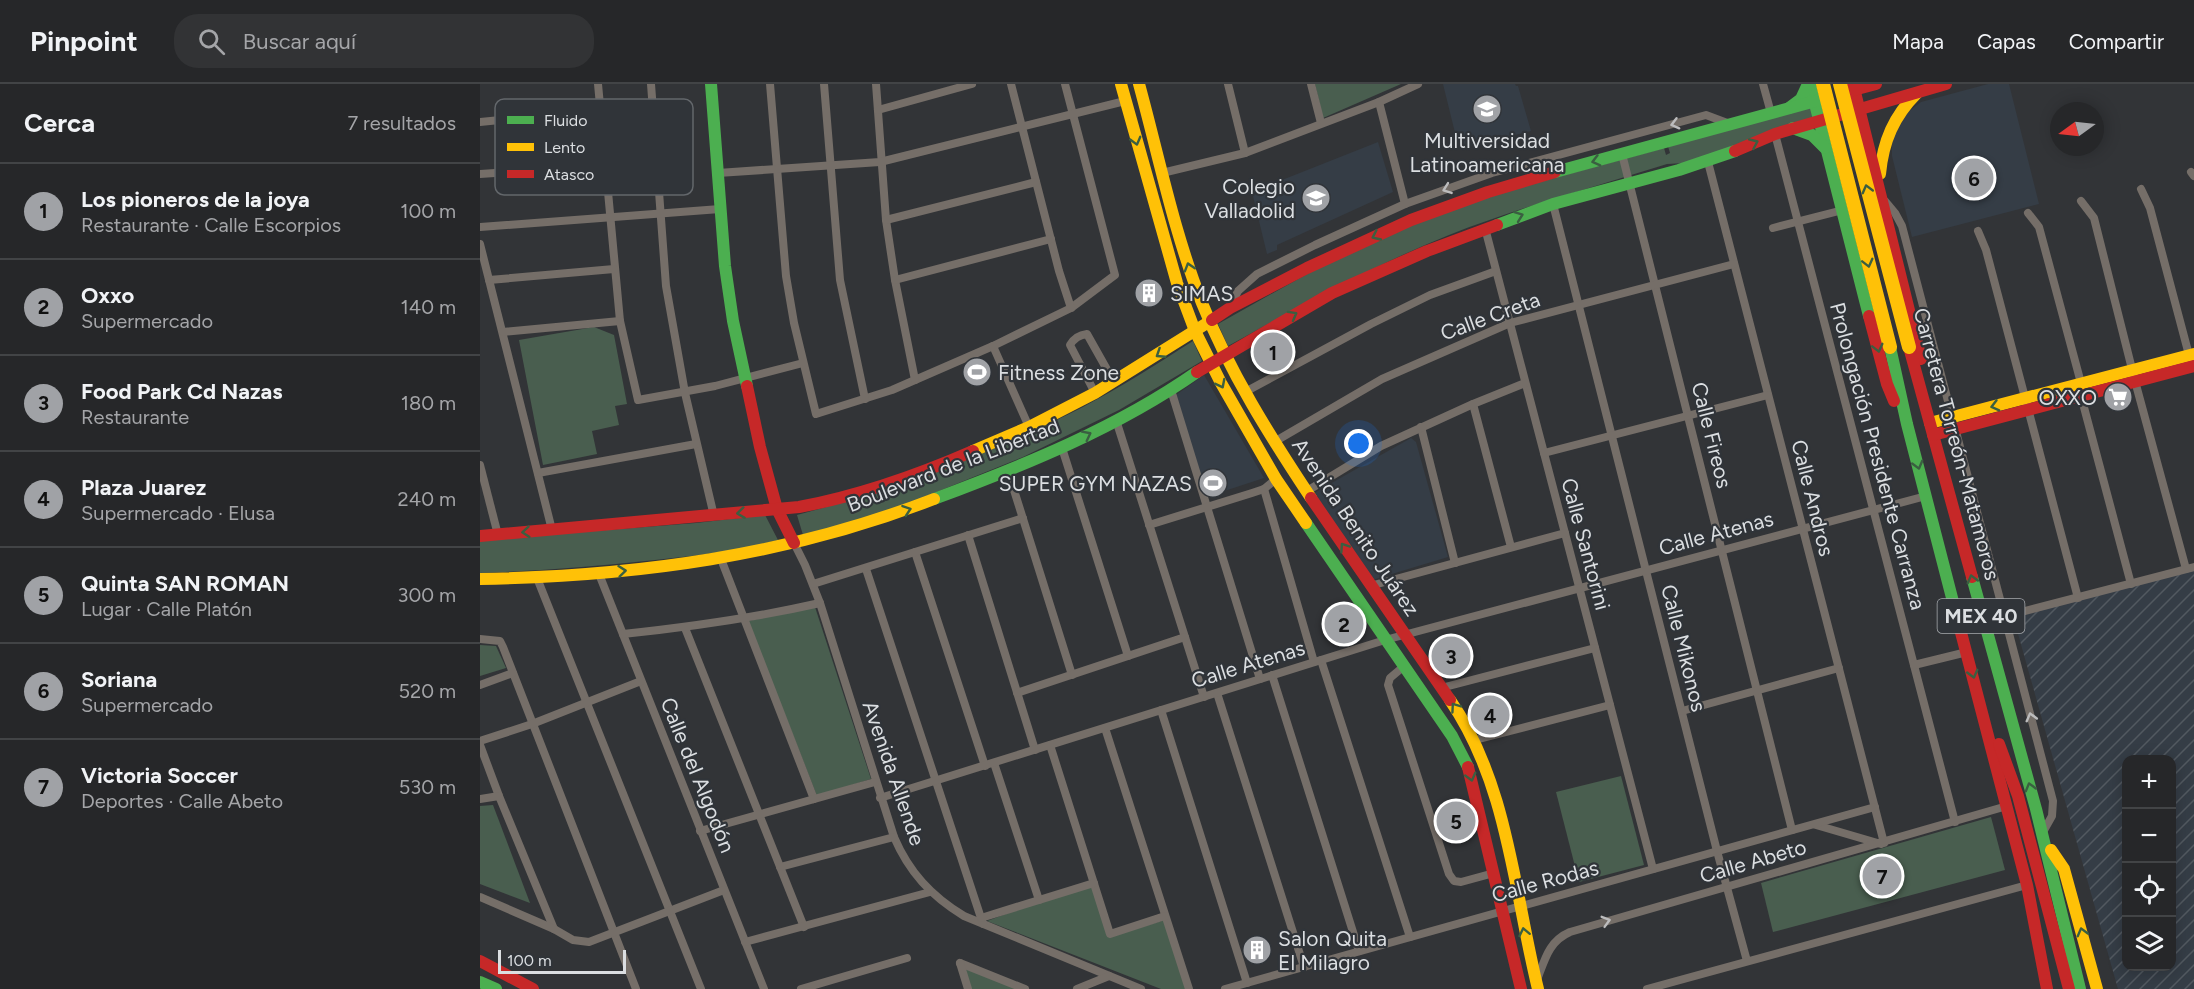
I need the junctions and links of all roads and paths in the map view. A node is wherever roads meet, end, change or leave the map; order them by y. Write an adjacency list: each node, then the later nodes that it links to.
1 (598, 84): 23 (street)
2 (651, 84): 24 (street)
3 (711, 84): 50 (main road)
4 (770, 84): 48 (street)
5 (824, 84): 47 (street)
6 (876, 84): 30 (street)
7 (972, 84): 30 (street)
8 (1011, 84): 38 (street)
9 (1065, 84): 32 (street)
10 (1121, 84): 25 (main road, Avenida Benito Juárez)
11 (1139, 84): 51 (main road, Avenida Benito Juárez)
12 (1228, 84): 42 (street)
13 (1311, 84): 36 (street)
14 (1418, 84): 26 (street)
15 (1763, 84): 31 (street)
16 (1809, 84): 27 (main road); 28 (main road)
17 (1823, 84): 111 (main road, MEX 40, one-way to 111, bridge)
18 (1840, 84): 112 (main road, Carretera Torreón-Matamoros / MEX 40, one-way to 18, bridge)
19 (1876, 84): 21 (main road, Boulevard de la Libertad)
20 (1946, 84): 22 (main road, Boulevard de la Libertad)
21 (1854, 87): 27 (main road, Boulevard de la Libertad); 29 (main road)
22 (1917, 93): 29 (main road, Boulevard de la Libertad); 56 (main road)
23 (599, 99)
24 (652, 99)
25 (1125, 101): 32 (street); 87 (main road, Avenida Benito Juárez, one-way to 87)
26 (1379, 102): 36 (street); 60 (street)
27 (1815, 102): 28 (main road, Boulevard de la Libertad); 34 (main road)
28 (1789, 108): 31 (main road, Boulevard de la Libertad)
29 (1859, 109): 34 (main road, Boulevard de la Libertad); 41 (main road)
30 (878, 110): 45 (street)
31 (1771, 113): 37 (main road, Boulevard de la Libertad)
32 (1073, 114): 38 (street); 82 (street)
33 (495, 120): 35 (street)
34 (1820, 120): 39 (main road, Boulevard de la Libertad); 43 (main road)
35 (480, 122)
36 (1321, 123): 42 (street)
37 (1731, 124): 44 (main road, Boulevard de la Libertad); 60 (street, one-way to 60)
38 (1022, 127): 45 (street); 53 (street)
39 (1793, 128): 40 (main road, Boulevard de la Libertad); 43 (main road)
40 (1775, 134): 46 (main road, Boulevard de la Libertad, one-way to 40); 68 (street, Prolongación Presidente Carranza)
41 (1870, 151): 43 (main road); 56 (main road)
42 (1245, 153): 51 (street)
43 (1827, 153): 63 (main road)
44 (1622, 154): 54 (street, Calle Fireos); 83 (main road, Boulevard de la Libertad, one-way to 83)
45 (880, 162): 47 (street); 67 (street)
46 (1708, 162): 54 (main road, Boulevard de la Libertad); 75 (street, Calle Andros)
47 (830, 166): 48 (street); 105 (street)
48 (777, 169): 50 (street); 92 (street)
49 (495, 173): 52 (street)
50 (718, 173): 62 (main road)
51 (1162, 173): 85 (main road, Avenida Benito Juárez, one-way to 51)
52 (480, 174)
53 (1036, 182): 67 (street); 73 (street)
54 (1630, 183): 61 (main road, Boulevard de la Libertad); 80 (street, Calle Fireos)
55 (2141, 189): 93 (street)
56 (1880, 193): 110 (street); 112 (main road)
57 (608, 195): 66 (street)
58 (659, 195): 65 (street)
59 (2081, 201): 94 (street)
60 (1405, 204): 83 (street)
61 (1553, 204): 70 (main road, Boulevard de la Libertad, one-way to 61); 81 (street, Calle Mikonos)
62 (720, 209): 65 (street); 95 (main road)
63 (1843, 210): 68 (street); 111 (main road, one-way to 111)
64 (2028, 213): 99 (street)
65 (660, 214): 66 (street); 101 (street)
66 (610, 218): 69 (street); 76 (street)
67 (886, 220): 79 (street)
68 (1798, 221): 71 (street); 129 (street, Prolongación Presidente Carranza)
69 (480, 226)
70 (1485, 228): 77 (street, Calle Santorini); 90 (main road, Boulevard de la Libertad, one-way to 70)
71 (1773, 228)
72 (1978, 231): 107 (street)
73 (1051, 239): 79 (street); 82 (street)
74 (480, 244): 78 (street)
75 (1734, 264): 80 (street, Calle Creta); 104 (street, Calle Andros)
76 (614, 269): 78 (street); 84 (street)
77 (1496, 271): 86 (street, Calle Santorini); 103 (street)
78 (489, 280): 88 (street)
79 (895, 280): 96 (street)
80 (1655, 285): 81 (street, Calle Creta); 108 (street, Calle Fireos)
81 (1579, 305): 86 (street, Calle Creta); 115 (street, Calle Mikonos)
82 (1071, 308): 89 (street)
83 (1230, 308): 85 (main road, Boulevard de la Libertad)
84 (620, 321): 88 (street); 101 (street)
85 (1209, 322): 87 (main road, Boulevard de la Libertad); 90 (main road, Avenida Benito Juárez)
86 (1510, 323): 98 (street, Calle Santorini); 116 (street, Calle Creta)
87 (1195, 331): 91 (main road, Avenida Benito Juárez); 97 (main road, Boulevard de la Libertad, one-way to 97)
88 (503, 332): 122 (street)
89 (993, 346): 96 (street); 113 (street)
90 (1224, 354): 91 (main road, Boulevard de la Libertad); 103 (main road, Avenida Benito Juárez)
91 (1211, 362): 100 (main road, Boulevard de la Libertad); 123 (main road, Avenida Benito Juárez, one-way to 123)
92 (803, 363): 95 (street); 105 (street)
93 (2193, 363): 94 (main road)
94 (2133, 376): 99 (main road); 145 (street)
95 (745, 379): 101 (street); 128 (main road)
96 (915, 380): 105 (street)
97 (1114, 382): 102 (main road, Boulevard de la Libertad); 102 (street)
98 (1525, 383): 106 (street); 119 (street, Calle Santorini)
99 (2081, 389): 107 (main road); 152 (street)
100 (1171, 390): 109 (main road, Boulevard de la Libertad); 127 (street)
101 (685, 393): 117 (street)
102 (1095, 393): 113 (main road, Boulevard de la Libertad)
103 (1245, 393): 116 (main road, Avenida Benito Juárez)
104 (1768, 395): 108 (street); 133 (street, Calle Andros)
105 (864, 399)
106 (1473, 404): 114 (street); 140 (street)
107 (2027, 404): 110 (main road); 155 (street)
108 (1688, 416): 115 (street); 141 (street, Calle Fireos)
109 (1116, 420): 118 (main road, Boulevard de la Libertad, one-way to 109); 132 (street)
110 (1954, 423): 112 (main road); 157 (street)
111 (1907, 424): 126 (main road, MEX 40, one-way to 126)
112 (1930, 424): 159 (main road, Carretera Torreón-Matamoros / MEX 40, one-way to 112)
113 (1029, 427): 128 (main road, Boulevard de la Libertad)
114 (1421, 428): 125 (street); 144 (street)
115 (1612, 436): 119 (street); 147 (street, Calle Mikonos)
116 (1274, 442): 125 (main road, Avenida Benito Juárez)
117 (696, 444): 122 (street); 130 (street)
118 (1062, 448): 121 (main road, Boulevard de la Libertad); 168 (street)
119 (1544, 453): 135 (street, Calle Santorini)
120 (480, 465): 136 (street)
121 (1008, 471): 131 (street); 139 (main road, Boulevard de la Libertad, one-way to 121)
122 (538, 473): 134 (street)
123 (1276, 479): 124 (street); 165 (main road, Avenida Benito Juárez)
124 (1264, 489): 127 (street); 169 (street)
125 (1307, 491): 153 (main road, Avenida Benito Juárez, one-way to 125)
126 (1926, 496): 129 (street, Calle Atenas); 167 (main road, MEX 40)
127 (1207, 506): 132 (street); 176 (street)
128 (777, 509): 130 (main road, Boulevard de la Libertad, one-way to 130); 139 (main road)
129 (1874, 510): 133 (street, Calle Atenas); 170 (street, Prolongación Presidente Carranza)
130 (714, 516): 134 (main road, Boulevard de la Libertad)
131 (1023, 518): 137 (street); 174 (street)
132 (1149, 525): 163 (street)
133 (1803, 529): 141 (street, Calle Atenas); 172 (street, Calle Andros)
134 (552, 530): 136 (main road, Boulevard de la Libertad, one-way to 136)
135 (1565, 533): 140 (street); 154 (street, Calle Santorini)
136 (498, 535): 138 (main road, Boulevard de la Libertad)
137 (968, 535): 142 (street); 181 (street)
138 (480, 536)
139 (794, 543): 143 (main road, Boulevard de la Libertad); 151 (street, Avenida Allende)
140 (1511, 548): 144 (street)
141 (1722, 550): 147 (street, Calle Atenas); 180 (street, Calle Fireos)
142 (915, 552): 146 (street); 195 (street)
143 (721, 559): 148 (main road, Boulevard de la Libertad, one-way to 143); 158 (street)
144 (1455, 563): 153 (street)
145 (2190, 568): 152 (street)
146 (866, 569): 151 (street); 196 (street)
147 (1646, 570): 154 (street, Calle Atenas); 187 (street, Calle Mikonos)
148 (599, 574): 149 (main road, Boulevard de la Libertad); 161 (street, Calle del Algodón)
149 (537, 578): 150 (main road, Boulevard de la Libertad); 184 (street)
150 (480, 579)
151 (813, 584): 156 (street, Avenida Allende)
152 (2131, 584): 155 (street)
153 (1370, 586): 162 (main road, Avenida Benito Juárez)
154 (1579, 588): 162 (street, Calle Atenas); 166 (street, Calle Santorini)
155 (2078, 598): 157 (street)
156 (819, 603): 158 (street); 197 (street, Avenida Allende)
157 (2005, 616): 159 (street); 210 (street, one-way to 157)
158 (744, 619): 160 (street); 201 (street)
159 (1983, 622): 210 (main road, Carretera Torreón-Matamoros / MEX 40, one-way to 159)
160 (686, 628): 161 (street); 204 (street)
161 (623, 634): 177 (street, Calle del Algodón)
162 (1404, 635): 165 (street, Calle Atenas); 179 (main road, Avenida Benito Juárez)
163 (1185, 637): 168 (street); 183 (street)
164 (480, 639): 173 (street)
165 (1385, 640): 169 (street, Calle Atenas); 171 (main road, Avenida Benito Juárez)
166 (1595, 648): 179 (street); 185 (street, Calle Santorini)
167 (1967, 652): 170 (street); 188 (main road, MEX 40, one-way to 188)
168 (1128, 656): 174 (street)
169 (1317, 661): 175 (street, Calle Atenas); 231 (street)
170 (1914, 665): 205 (street, Prolongación Presidente Carranza)
171 (1403, 667): 215 (main road, Avenida Benito Juárez, one-way to 215); 215 (street)
172 (1839, 669): 180 (street); 202 (street, Calle Andros)
173 (513, 673): 178 (street); 189 (street)
174 (1072, 675): 181 (street)
175 (1272, 675): 176 (street, Calle Atenas); 233 (street)
176 (1260, 679): 182 (street, Calle Atenas)
177 (641, 681): 184 (street); 208 (street, Calle del Algodón)
178 (480, 685)
179 (1441, 688): 191 (main road, Avenida Benito Juárez, one-way to 179)
180 (1757, 691): 187 (street); 207 (street, Calle Fireos)
181 (1017, 693): 194 (street)
182 (1217, 693): 183 (street, Calle Atenas); 237 (street)
183 (1204, 697): 186 (street, Calle Atenas)
184 (586, 703): 189 (street); 224 (street)
185 (1610, 705): 191 (street); 214 (street, Calle Santorini)
186 (1161, 710): 190 (street, Calle Atenas); 241 (street)
187 (1682, 711): 212 (street, Calle Mikonos)
188 (1985, 718): 203 (main road, MEX 40); 260 (main road)
189 (532, 724): 192 (street); 230 (street)
190 (1105, 728): 193 (street, Calle Atenas); 226 (street)
191 (1475, 740): 223 (main road, Avenida Benito Juárez)
192 (480, 743): 198 (street)
193 (1050, 745): 194 (street, Calle Atenas); 216 (street)
194 (1035, 750): 195 (street, Calle Atenas)
195 (989, 764): 196 (street, Calle Atenas); 222 (street)
196 (936, 781): 199 (street, Calle Atenas); 227 (street)
197 (875, 782): 199 (street, Avenida Allende); 201 (street)
198 (499, 796): 200 (street); 229 (street)
199 (880, 798): 209 (street, Avenida Allende)
200 (480, 799)
201 (814, 799): 204 (street)
202 (1875, 807): 206 (street, Calle Rodas); 211 (street, Calle Andros)
203 (2008, 812): 205 (street, Calle Abeto); 217 (main road, MEX 40); 259 (main road)
204 (759, 814): 208 (street); 213 (street)
205 (1955, 822): 211 (street, Calle Abeto)
206 (1814, 824): 207 (street, Calle Rodas); 211 (street)
207 (1792, 830): 212 (street, Calle Rodas)
208 (700, 831): 219 (street, Calle del Algodón)
209 (894, 837): 213 (street); 220 (street, Avenida Allende)
210 (2044, 839): 261 (main road, Carretera Torreón-Matamoros / MEX 40); 262 (main road, one-way to 210)
211 (1883, 844): 218 (street, Calle Abeto)
212 (1717, 851): 214 (street, Calle Rodas); 218 (street, Calle Mikonos)
213 (780, 867): 228 (street)
214 (1653, 869): 223 (street, Calle Rodas)
215 (1494, 873): 225 (main road, Avenida Benito Juárez)
216 (1094, 883): 222 (street); 226 (street)
217 (2027, 885): 236 (street); 258 (main road, MEX 40)
218 (1727, 887): 236 (street, Calle Mikonos); 242 (street, Calle Abeto, one-way to 218)
219 (724, 890): 224 (street); 232 (street, Calle del Algodón)
220 (930, 892): 227 (street, Avenida Allende); 228 (street)
221 (480, 897): 229 (street)
222 (1039, 900): 227 (street)
223 (1518, 906): 225 (street, Calle Rodas); 242 (main road, Avenida Benito Juárez, one-way to 223)
224 (669, 910): 230 (street); 248 (street)
225 (1503, 911): 231 (street, Calle Rodas); 243 (main road, Avenida Benito Juárez)
226 (1165, 916): 255 (street)
227 (982, 921): 239 (street, Avenida Allende)
228 (804, 927): 232 (street)
229 (554, 929): 230 (street)
230 (614, 932): 247 (street)
231 (1410, 937): 233 (street, Calle Rodas)
232 (745, 942): 249 (street, Calle del Algodón)
233 (1359, 951): 237 (street, Calle Rodas)
234 (907, 958): 250 (street)
235 (480, 961): 238 (main road)
236 (1748, 961): 257 (street)
237 (1304, 967): 241 (street, Calle Rodas)
238 (509, 975): 245 (main road); 246 (main road)
239 (1109, 976): 253 (street); 254 (street, Avenida Allende)
240 (480, 982): 244 (main road)
241 (1247, 983): 256 (street, Calle Rodas)
242 (1537, 985)
243 (1519, 986)
244 (496, 989)
245 (502, 989)
246 (533, 989)
247 (636, 989)
248 (701, 989)
249 (764, 989)
250 (801, 989)
251 (968, 989): 252 (street)
252 (1025, 989)
253 (1077, 989)
254 (1141, 989)
255 (1189, 989)
256 (1225, 989)
257 (1647, 989)
258 (2048, 989)
259 (2058, 989)
260 (2069, 989)
261 (2080, 989)
262 (2097, 989)

